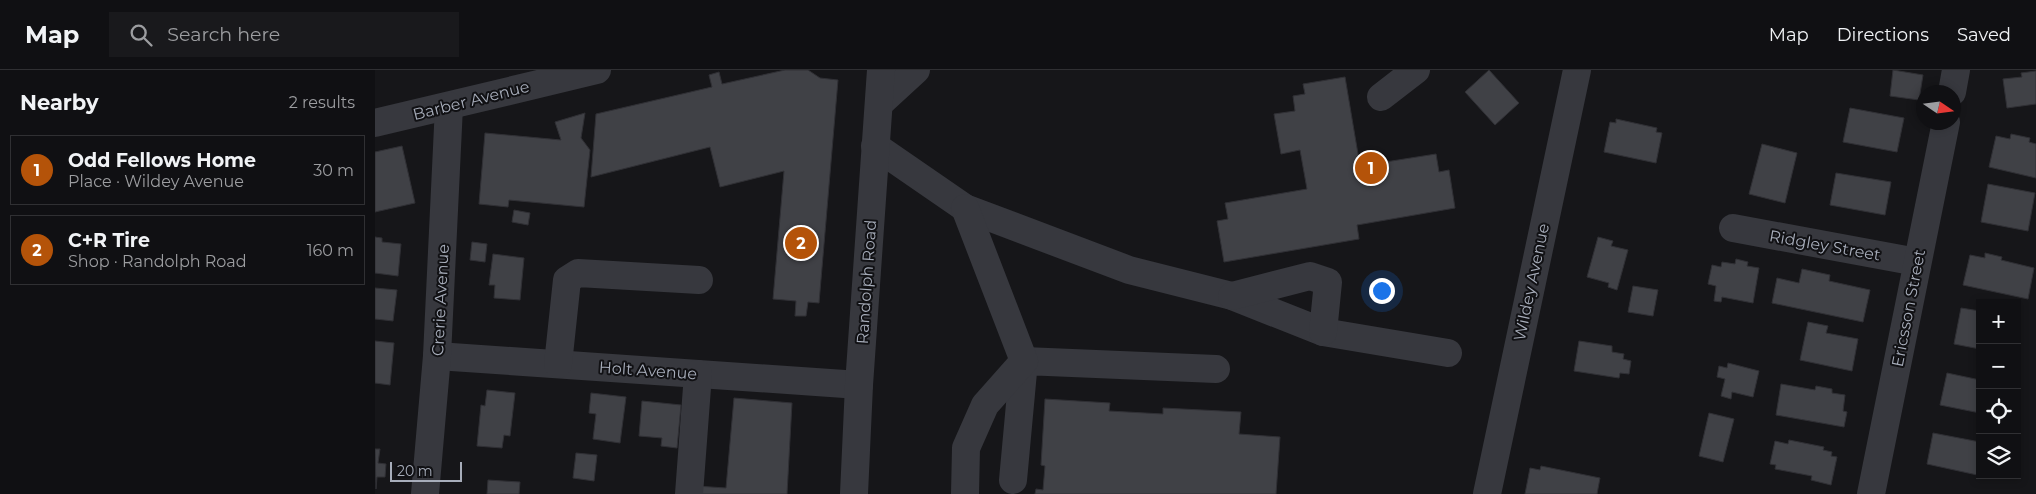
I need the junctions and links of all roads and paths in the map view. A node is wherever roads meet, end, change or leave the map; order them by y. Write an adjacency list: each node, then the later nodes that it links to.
1 (597, 70): 10 (street, Barber Avenue)
2 (881, 70): 9 (street, Randolph Road)
3 (916, 70): 9 (street)
4 (1415, 70): 8 (street)
5 (1577, 70): 32 (street, Wildey Avenue)
6 (1956, 70): 7 (street)
7 (1953, 85)
8 (1381, 97)
9 (879, 104): 13 (street, Randolph Road)
10 (449, 106): 11 (street, Barber Avenue); 21 (street, Crerie Avenue)
11 (375, 123)
12 (1944, 130): 16 (street, Ericsson Street)
13 (875, 146): 14 (street); 26 (street, Randolph Road)
14 (965, 208): 18 (street); 22 (street)
15 (1733, 228): 16 (street, Ridgley Street)
16 (1917, 262): 33 (street, Ericsson Street)
17 (699, 280): 23 (street)
18 (1232, 296): 19 (street); 19 (street)
19 (1323, 332): 20 (street)
20 (1449, 353)
21 (437, 356): 23 (street, Holt Avenue); 28 (street, Crerie Avenue)
22 (1024, 361): 24 (street); 27 (street); 31 (street)
23 (558, 364): 25 (street, Holt Avenue)
24 (1216, 369)
25 (698, 374): 26 (street, Holt Avenue); 29 (street)
26 (859, 385): 30 (street, Randolph Road)
27 (1013, 480)
28 (425, 494)
29 (689, 494)
30 (854, 494)
31 (965, 494)
32 (1487, 494)
33 (1871, 494)

